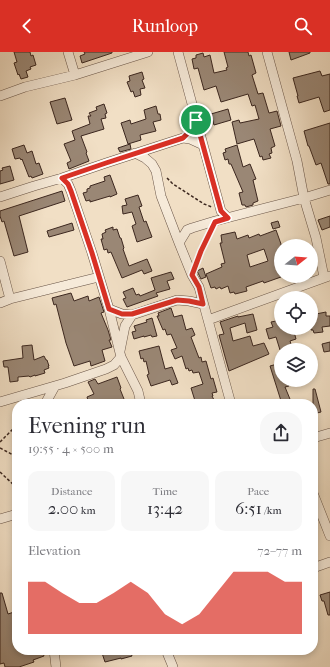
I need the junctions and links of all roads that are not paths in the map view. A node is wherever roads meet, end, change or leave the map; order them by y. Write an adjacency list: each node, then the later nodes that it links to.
1 (68, 52): 5 (street)
2 (148, 52): 5 (street)
3 (178, 52): 7 (street)
4 (267, 52): 16 (street)
5 (75, 75): 6 (street)
6 (0, 96)
7 (196, 120): 8 (street); 9 (street)
8 (183, 138): 9 (street); 10 (street)
9 (203, 145): 17 (street)
10 (153, 147): 11 (street); 12 (street)
11 (135, 153): 12 (street); 13 (street)
12 (153, 165): 18 (street)
13 (62, 178): 15 (street); 21 (street)
14 (330, 190): 16 (street)
15 (0, 197)
16 (304, 198): 17 (street); 20 (street)
17 (228, 218): 18 (street)
18 (179, 243): 24 (street)
19 (0, 261): 22 (street)
20 (327, 276): 27 (street)
21 (99, 277): 22 (street); 25 (street)
22 (10, 299): 23 (street)
23 (0, 303)
24 (203, 304): 26 (street); 27 (street)
25 (109, 309): 26 (street); 28 (street)
26 (132, 314): 28 (street)
27 (208, 320): 34 (street)
28 (120, 355): 29 (street); 33 (street)
29 (55, 386): 30 (street); 32 (street)
30 (31, 393): 31 (street); 35 (street)
31 (39, 399)
32 (48, 399)
33 (140, 399)
34 (230, 399)
35 (0, 402)
36 (330, 433): 37 (street)
37 (318, 437)
38 (318, 506): 41 (street)
39 (12, 515): 40 (street)
40 (0, 519)
41 (330, 536)
42 (330, 562): 43 (street)
43 (318, 566)
44 (55, 655): 46 (street)
45 (168, 655): 47 (street)
46 (56, 667)
47 (173, 667)

